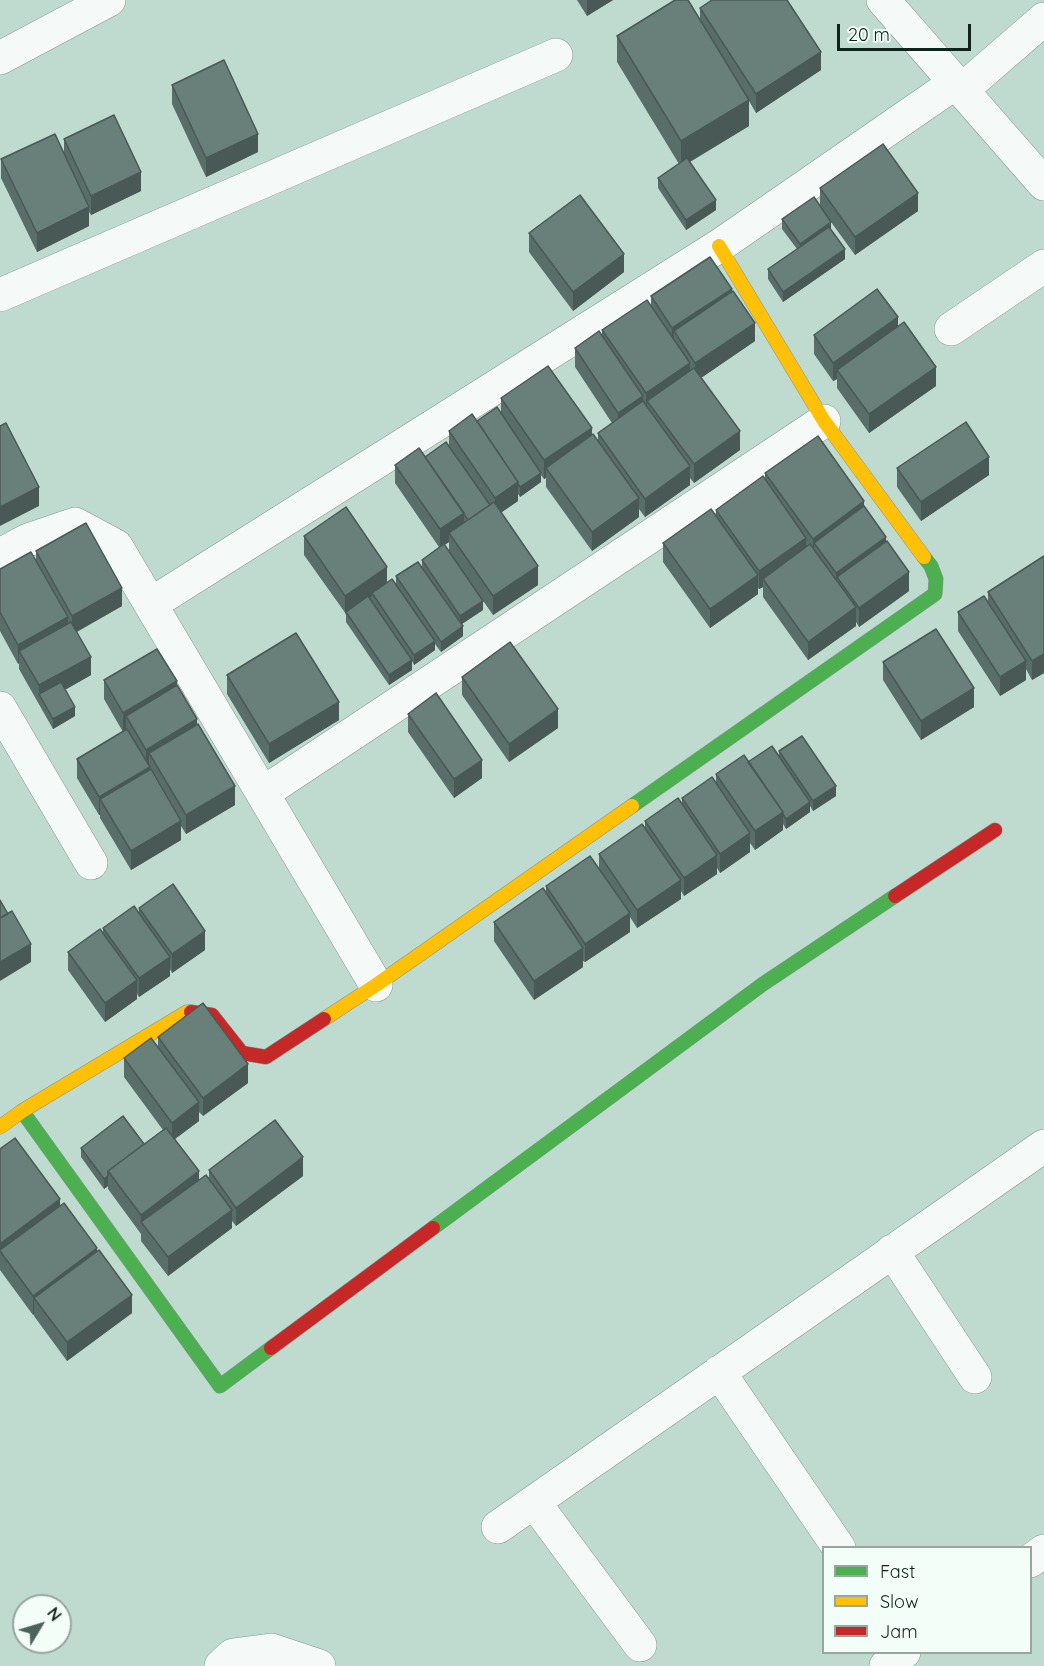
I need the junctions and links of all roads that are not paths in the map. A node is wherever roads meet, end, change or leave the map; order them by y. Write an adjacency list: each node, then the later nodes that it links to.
1 (109, 0): 5 (street)
2 (883, 0): 6 (street)
3 (1044, 19): 6 (street)
4 (556, 55): 10 (street)
5 (0, 58)
6 (959, 87): 7 (street); 8 (street)
7 (1044, 184)
8 (718, 246): 12 (street); 14 (street)
9 (1044, 266): 11 (street)
10 (0, 295)
11 (951, 329)
12 (824, 421): 16 (street); 19 (street)
13 (0, 555): 14 (street)
14 (151, 604): 16 (street)
15 (0, 708): 18 (street)
16 (263, 793): 19 (street)
17 (995, 830): 20 (street)
18 (91, 863)
19 (376, 985): 20 (street)
20 (22, 1112): 21 (street)
21 (0, 1127)
22 (1044, 1146): 23 (street)
23 (892, 1251): 24 (street); 25 (street)
24 (719, 1372): 26 (street); 28 (street)
25 (975, 1377)
26 (534, 1502): 27 (street); 29 (street)
27 (498, 1527)
28 (838, 1546)
29 (640, 1645)
30 (903, 1654): 33 (street)
31 (221, 1666): 32 (street)
32 (319, 1666)
33 (886, 1666)

